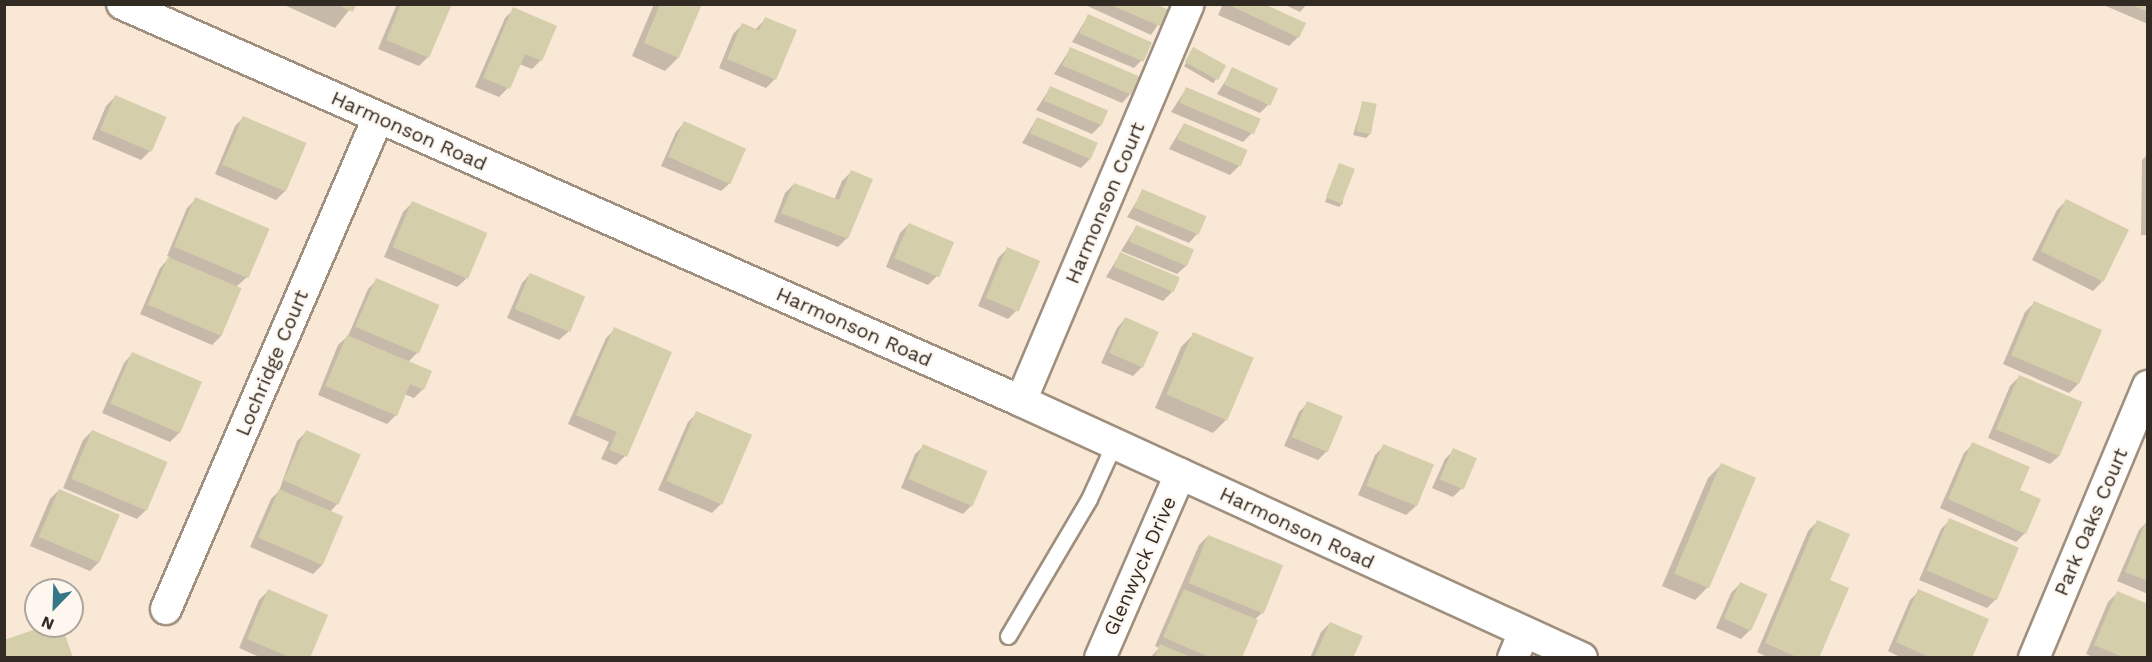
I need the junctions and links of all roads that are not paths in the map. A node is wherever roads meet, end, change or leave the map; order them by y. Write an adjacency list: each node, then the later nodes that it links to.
1 (122, 4): 3 (street, Harmonson Road)
2 (1189, 4): 5 (street, Harmonson Court)
3 (378, 118): 5 (street, Harmonson Road); 8 (street, Lochridge Court)
4 (2148, 386): 13 (street, Park Oaks Court)
5 (1021, 401): 6 (street, Harmonson Road)
6 (1114, 444): 7 (street, Harmonson Road); 9 (lane)
7 (1180, 474): 10 (street, Harmonson Road); 11 (street, Glenwyck Drive)
8 (166, 609)
9 (1008, 636)
10 (1518, 645): 12 (street, Harmonson Road)
11 (1100, 657)
12 (1582, 657)
13 (2034, 657)

